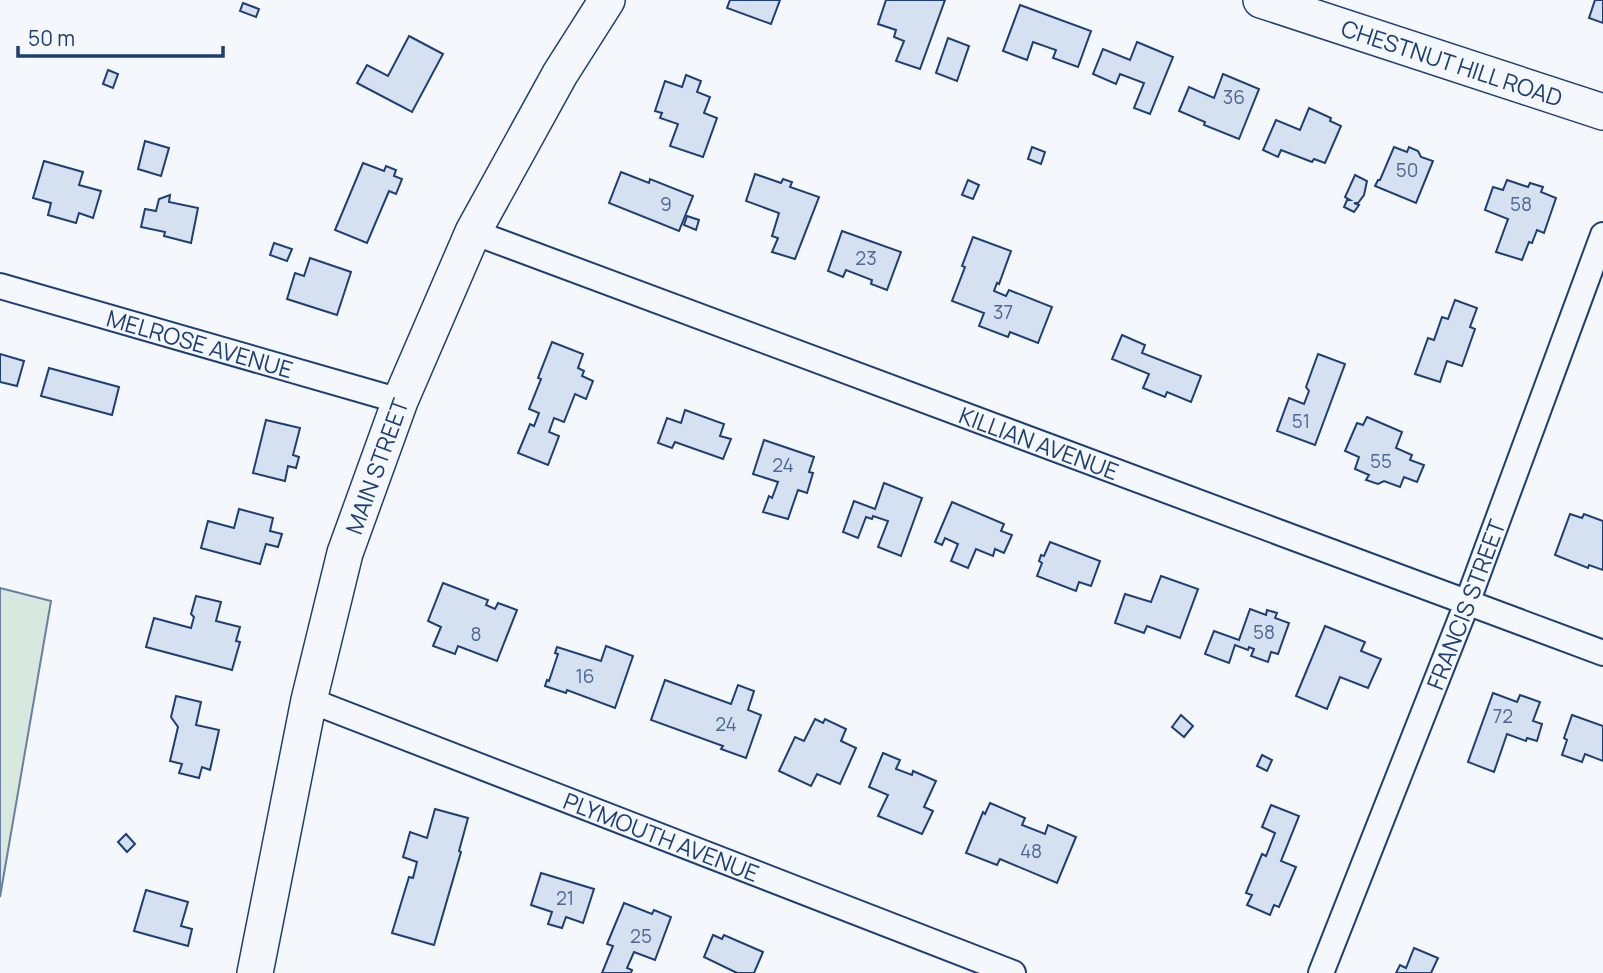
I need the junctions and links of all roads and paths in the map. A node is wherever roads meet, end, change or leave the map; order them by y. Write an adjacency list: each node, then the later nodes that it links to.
1 (607, 0): 4 (main road, MAIN STREET)
2 (1261, 0): 3 (main road, CHESTNUT HILL ROAD)
3 (1603, 112)
4 (473, 232): 7 (main road, MAIN STREET); 8 (street, KILLIAN AVENUE)
5 (1603, 235): 8 (street, FRANCIS STREET)
6 (0, 286): 7 (street, MELROSE AVENUE)
7 (400, 401): 10 (main road, MAIN STREET)
8 (1467, 603): 9 (street, KILLIAN AVENUE); 13 (street, FRANCIS STREET)
9 (1603, 653)
10 (309, 700): 11 (main road, MAIN STREET); 12 (street, PLYMOUTH AVENUE)
11 (255, 973)
12 (1013, 973)
13 (1321, 973)

